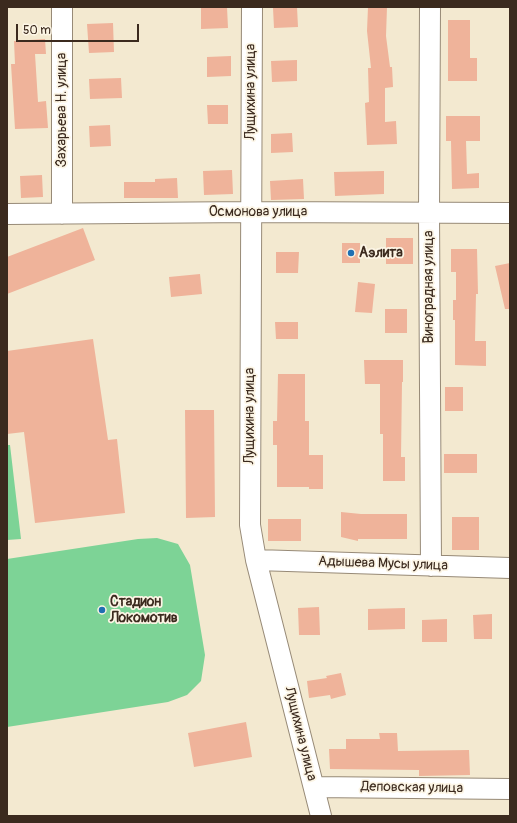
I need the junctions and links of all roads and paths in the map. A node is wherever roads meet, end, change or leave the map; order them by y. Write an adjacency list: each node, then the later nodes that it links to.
1 (62, 7): 8 (street, Захарьева Н. улица)
2 (252, 7): 4 (street, Лущихина улица)
3 (430, 7): 5 (street, Виноградная улица)
4 (251, 212): 5 (street, Осмонова улица); 8 (street, Осмонова улица); 9 (street, Лущихина улица)
5 (428, 212): 6 (street, Осмонова улица); 10 (street, Виноградная улица)
6 (510, 213)
7 (7, 214): 8 (street, Осмонова улица)
8 (62, 214)
9 (256, 560): 10 (street, Адышева Мусы улица); 12 (street, Лущихина улица)
10 (431, 566): 11 (street, Адышева Мусы улица)
11 (510, 568)
12 (314, 787): 13 (street, Деповская улица); 14 (street, Лущихина улица)
13 (510, 789)
14 (321, 816)

